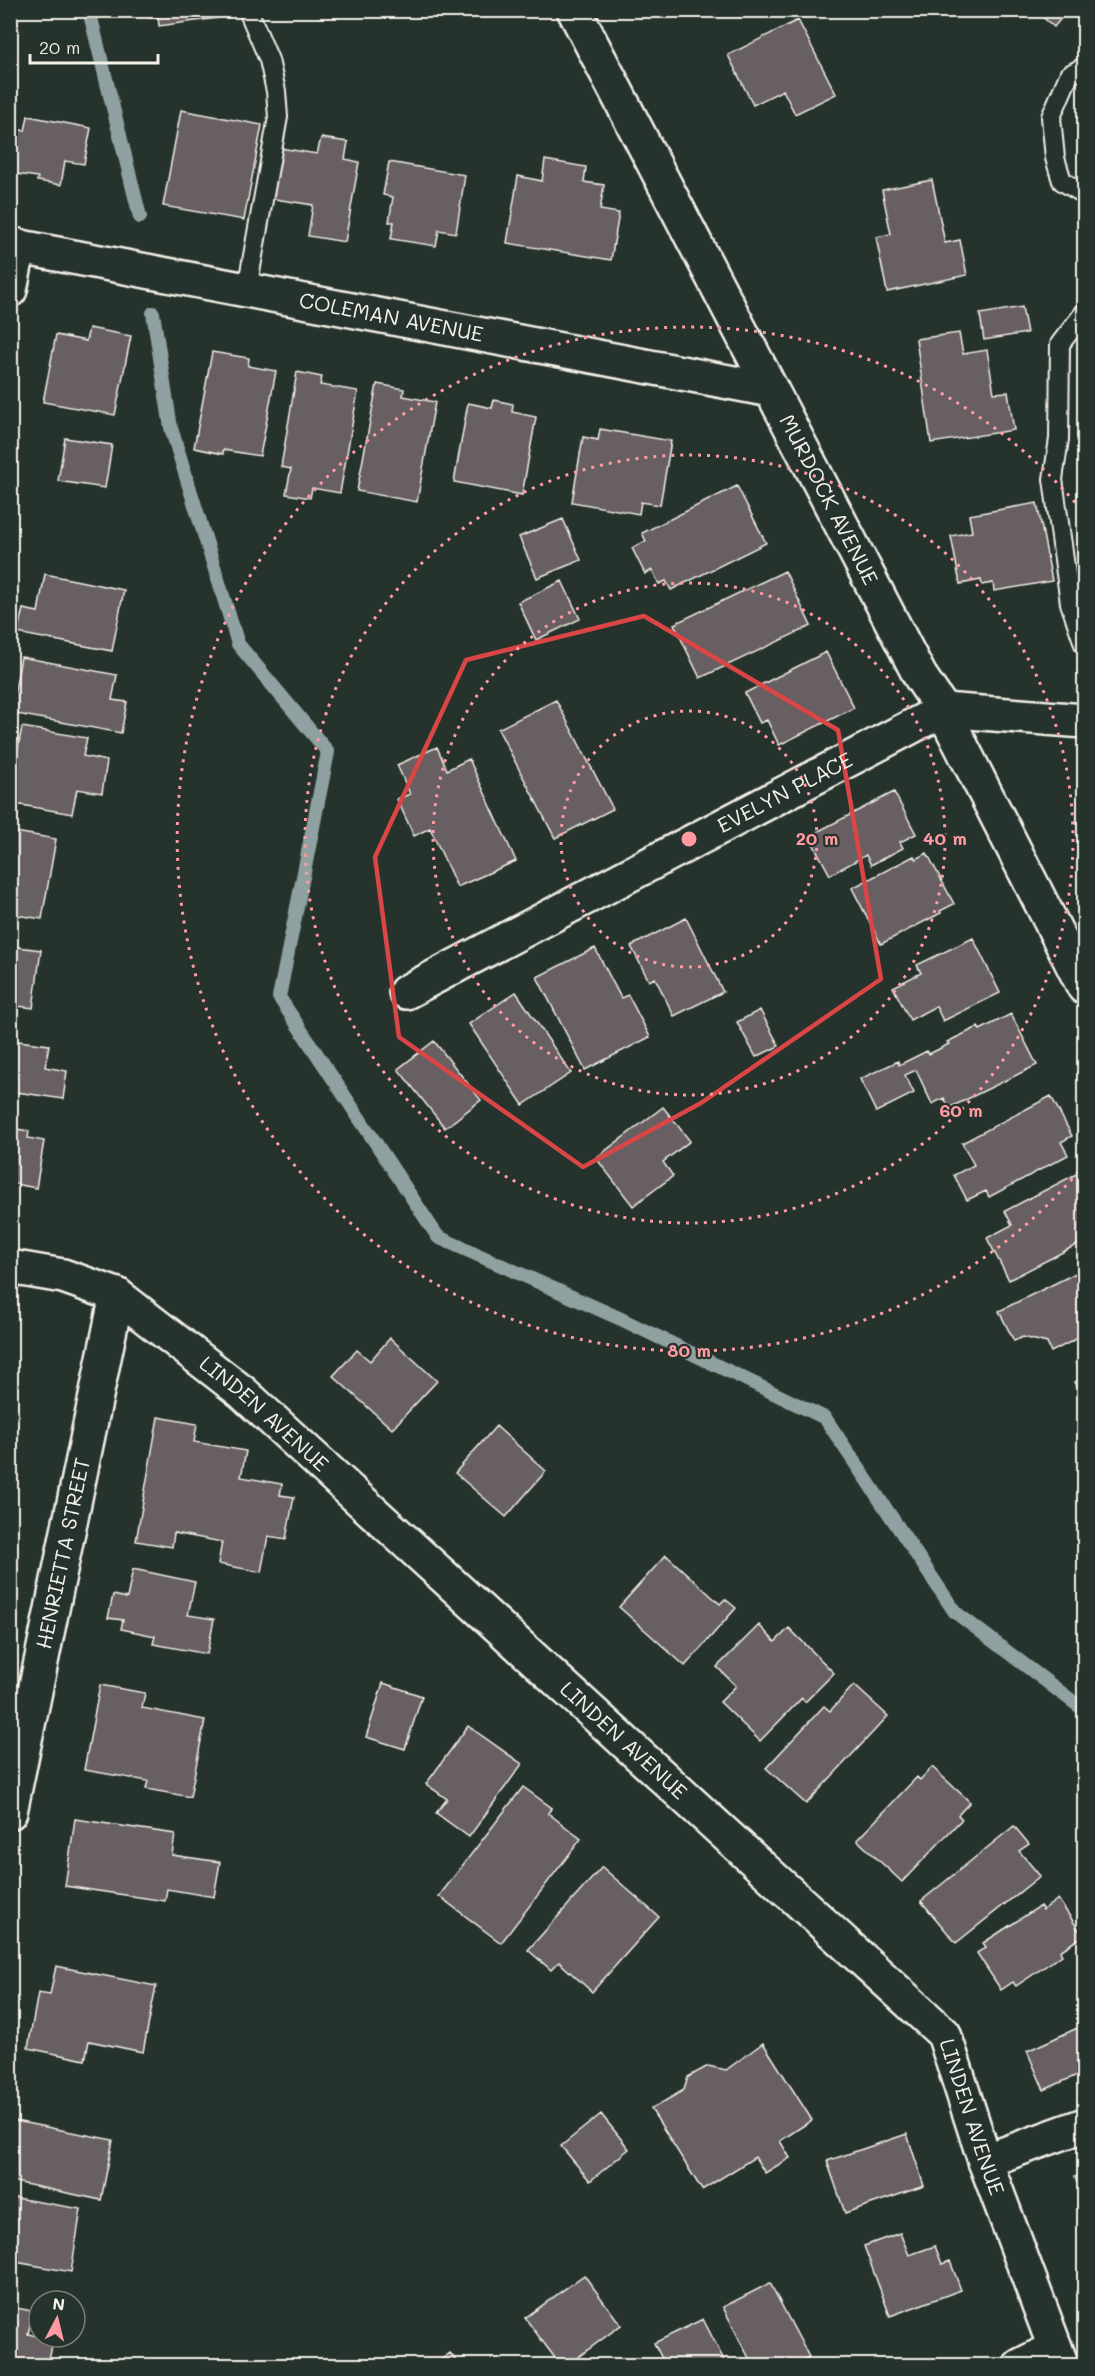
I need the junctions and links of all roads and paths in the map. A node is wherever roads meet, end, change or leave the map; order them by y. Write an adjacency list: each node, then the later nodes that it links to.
1 (248, 10): 6 (lane)
2 (574, 10): 9 (street, MURDOCK AVENUE)
3 (1084, 67): 4 (lane)
4 (1084, 194)
5 (15, 246): 6 (street, COLEMAN AVENUE); 7 (street)
6 (247, 289): 9 (street, COLEMAN AVENUE)
7 (10, 290)
8 (1084, 313): 10 (lane)
9 (771, 390): 11 (street, MURDOCK AVENUE)
10 (1084, 644)
11 (943, 710): 12 (street); 13 (street, MURDOCK AVENUE); 14 (street, EVELYN PLACE)
12 (1084, 721)
13 (1084, 987)
14 (406, 992)
15 (10, 1267): 16 (street, LINDEN AVENUE)
16 (117, 1295): 17 (street, HENRIETTA STREET); 19 (street, LINDEN AVENUE)
17 (10, 1812)
18 (1084, 2125): 19 (street)
19 (985, 2161): 20 (street, LINDEN AVENUE)
20 (1058, 2357): 21 (street)
21 (1020, 2366)

